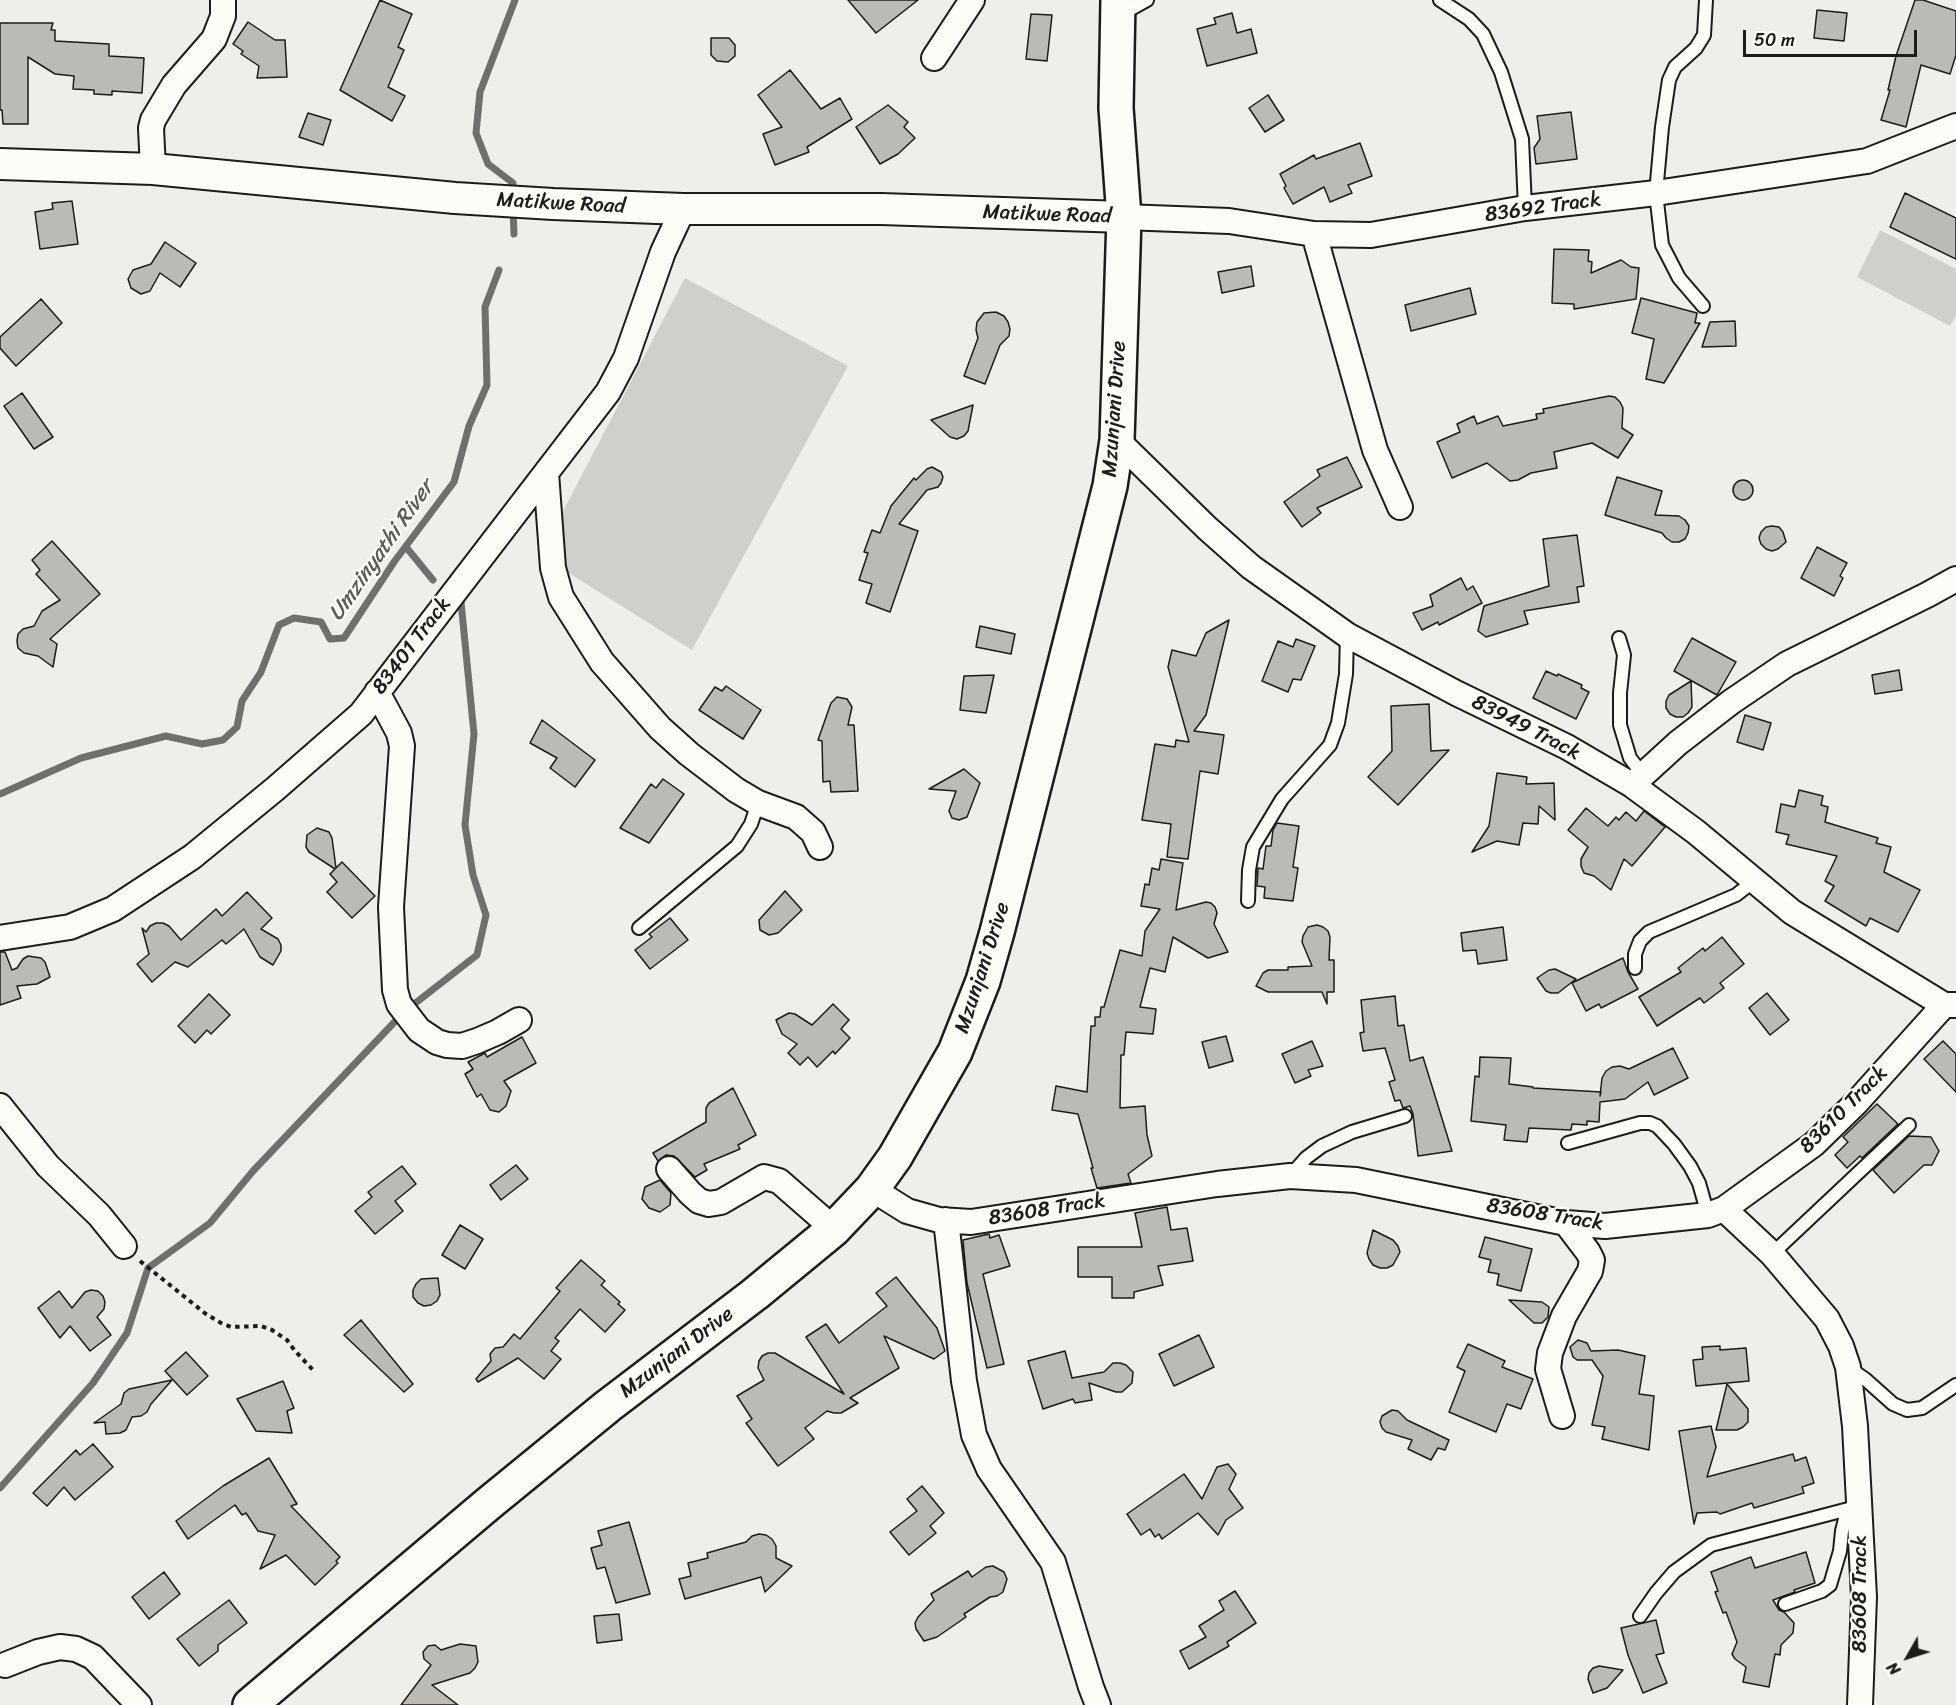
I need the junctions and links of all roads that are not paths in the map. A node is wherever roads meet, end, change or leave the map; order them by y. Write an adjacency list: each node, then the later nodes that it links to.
1 (223, 0): 10 (street)
2 (972, 0): 7 (street)
3 (1147, 0): 6 (lane)
4 (1440, 0): 12 (lane)
5 (1706, 0): 11 (lane)
6 (1117, 8): 14 (main road, Mzunjani Drive)
7 (934, 58)
8 (1956, 126): 11 (street, 83692 Track)
9 (0, 164): 10 (street, Matikwe Road)
10 (153, 169): 13 (street, Matikwe Road)
11 (1656, 193): 12 (street, 83692 Track); 16 (lane)
12 (1525, 208): 15 (street, 83692 Track)
13 (683, 209): 14 (street, Matikwe Road); 18 (street, 83401 Track)
14 (1124, 218): 15 (street, 83692 Track); 17 (main road, Mzunjani Drive)
15 (1314, 234): 19 (street)
16 (1703, 306)
17 (1118, 440): 21 (street, 83949 Track); 40 (main road, Mzunjani Drive)
18 (546, 474): 23 (street, 83401 Track); 25 (street)
19 (1400, 507)
20 (1956, 579): 24 (street)
21 (1347, 635): 24 (street, 83949 Track); 28 (lane)
22 (1619, 638): 24 (lane)
23 (376, 692): 30 (street, 83401 Track); 33 (street)
24 (1637, 780): 27 (street, 83949 Track)
25 (758, 802): 26 (street); 29 (lane)
26 (819, 847)
27 (1754, 881): 31 (lane); 32 (street, 83949 Track)
28 (1248, 901)
29 (639, 928)
30 (0, 938)
31 (1635, 968)
32 (1950, 1005): 41 (street, 83610 Track)
33 (519, 1020)
34 (0, 1106): 45 (street)
35 (1404, 1116): 39 (lane)
36 (1909, 1125): 46 (lane)
37 (1568, 1143): 41 (lane)
38 (669, 1169): 44 (street)
39 (1290, 1176): 42 (street, 83608 Track); 43 (street, 83608 Track)
40 (872, 1189): 42 (street, 83608 Track); 44 (main road, Mzunjani Drive)
41 (1716, 1212): 43 (street, 83608 Track); 46 (street, 83608 Track)
42 (946, 1220): 56 (street)
43 (1566, 1222): 49 (street)
44 (834, 1229): 55 (main road, Mzunjani Drive)
45 (124, 1246)
46 (1772, 1254): 47 (street, 83608 Track)
47 (1848, 1367): 48 (lane); 50 (street, 83608 Track)
48 (1956, 1385)
49 (1562, 1416)
50 (1853, 1508): 51 (lane); 52 (lane); 57 (street, 83608 Track)
51 (1785, 1604)
52 (1640, 1616)
53 (4, 1665): 54 (street)
54 (139, 1705)
55 (250, 1705)
56 (1098, 1705)
57 (1860, 1705)

